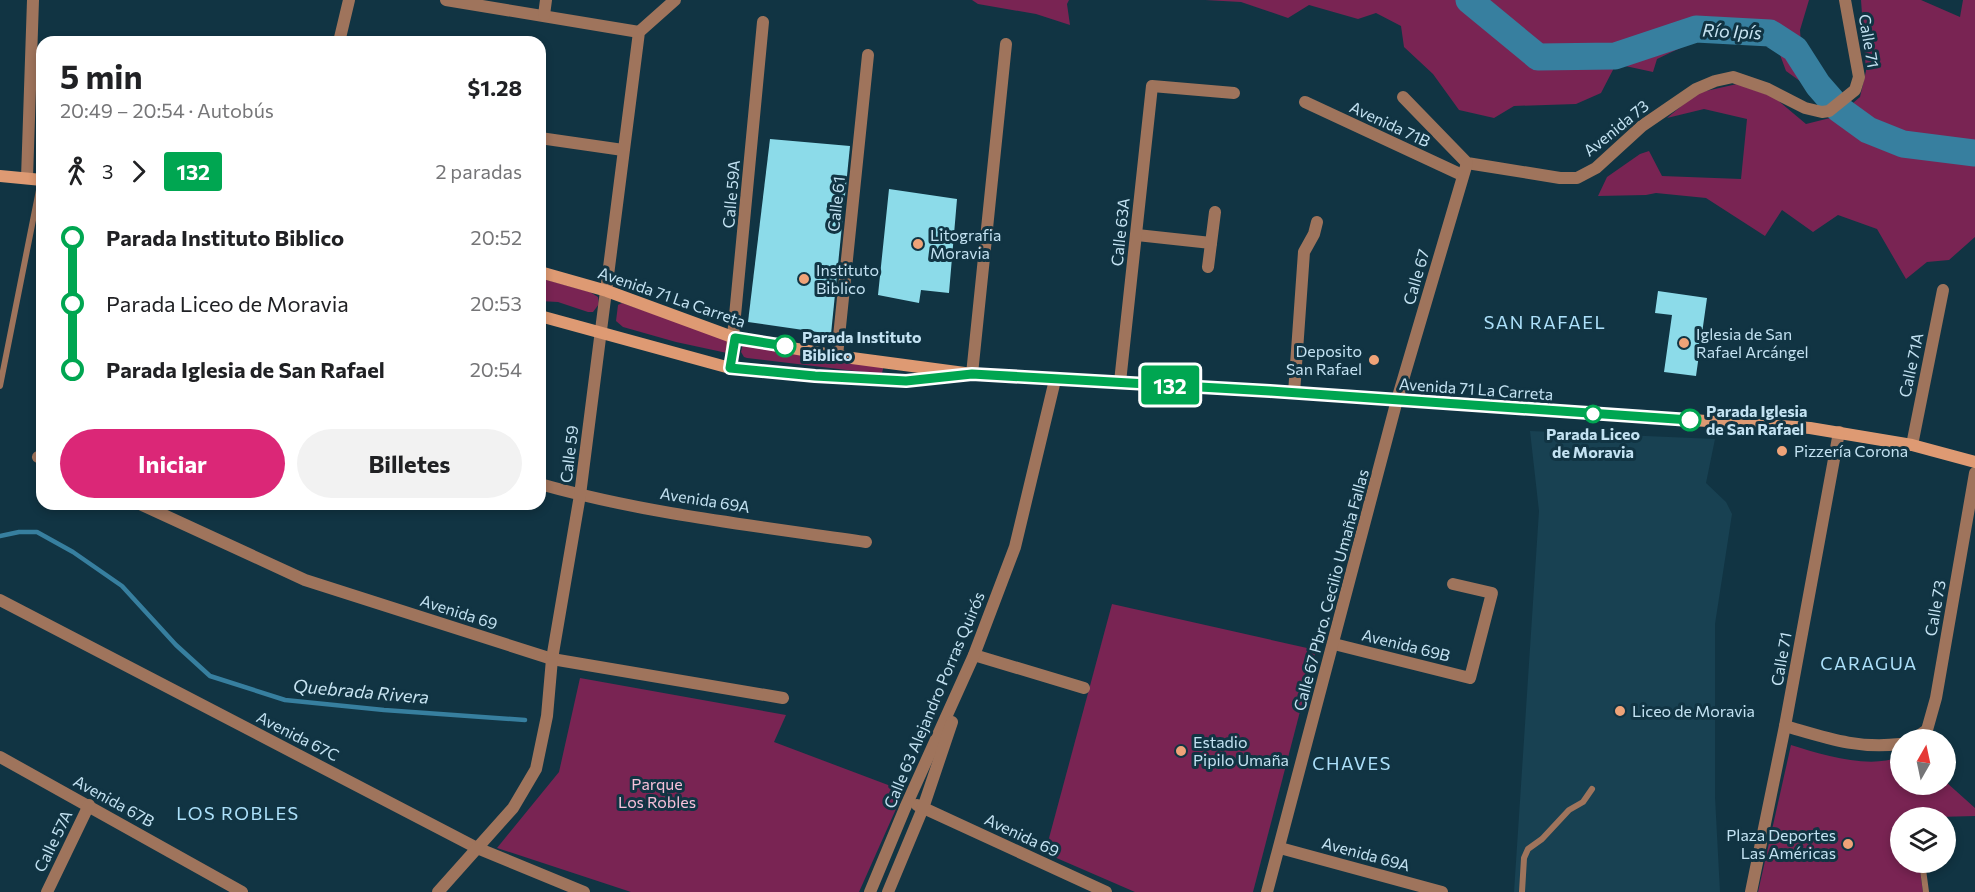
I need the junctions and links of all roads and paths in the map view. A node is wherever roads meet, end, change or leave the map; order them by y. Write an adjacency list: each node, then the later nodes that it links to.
1 (33, 0): 22 (street)
2 (349, 0): 10 (street)
3 (446, 0): 7 (street)
4 (546, 0): 7 (street)
5 (675, 0): 9 (street)
6 (1845, 0): 16 (street, Calle 71)
7 (544, 15): 9 (street)
8 (763, 22): 35 (street, Calle 59A)
9 (639, 32): 18 (street, Calle 59)
10 (340, 36)
11 (1006, 44): 38 (street)
12 (868, 55): 36 (street, Calle 61)
13 (1234, 93): 27 (street, Calle 63A)
14 (1402, 97): 19 (street)
15 (1305, 102): 20 (street, Avenida 71B)
16 (1829, 111): 19 (street, Avenida 73)
17 (546, 139): 18 (street)
18 (623, 150): 32 (street, Calle 59)
19 (1467, 163): 20 (street, Calle 67)
20 (1462, 175): 43 (street, Calle 67)
21 (0, 176): 22 (street)
22 (27, 178): 23 (street)
23 (36, 179)
24 (36, 205): 41 (lane)
25 (1215, 212): 28 (street)
26 (1317, 222): 42 (street)
27 (1137, 235): 28 (street); 40 (street, Calle 63A)
28 (1211, 243): 29 (street)
29 (1208, 267)
30 (546, 274): 32 (street, Avenida 71 La Carreta)
31 (1943, 290): 45 (street, Calle 71A)
32 (607, 291): 34 (street, Calle 59); 35 (street, Avenida 71 La Carreta)
33 (546, 318): 34 (street, Avenida 71 La Carreta)
34 (601, 333): 37 (street, Avenida 71 La Carreta); 49 (street, Calle 59)
35 (735, 338): 36 (street, Avenida 71 La Carreta); 37 (street, Calle 59A)
36 (837, 356): 38 (street, Avenida 71 La Carreta)
37 (730, 368): 38 (street, Avenida 71 La Carreta)
38 (972, 374): 39 (street, Avenida 71 La Carreta)
39 (1055, 380): 40 (street, Avenida 71 La Carreta); 55 (street, Calle 63 Alejandro Porras Quirós)
40 (1120, 382): 42 (street, Avenida 71 La Carreta)
41 (0, 386)
42 (1294, 393): 43 (street, Avenida 71 La Carreta)
43 (1397, 400): 44 (street, Avenida 71 La Carreta); 54 (street, Calle 67 Pbro. Cecilio Umaña Fallas)
44 (1839, 432): 45 (street, Avenida 71 La Carreta); 59 (street, Calle 71)
45 (1912, 445): 46 (street, Avenida 71 La Carreta)
46 (1975, 462)
47 (1975, 473): 60 (street, Calle 73)
48 (546, 486): 49 (street, Avenida 69A)
49 (580, 495): 51 (street, Avenida 69A); 56 (street, Calle 59)
50 (153, 510): 56 (street, Avenida 69)
51 (866, 542)
52 (1453, 584): 54 (street, Avenida 69B)
53 (0, 600): 67 (street, Avenida 67C)
54 (1334, 644): 68 (street, Calle 67 Pbro. Cecilio Umaña Fallas)
55 (974, 656): 57 (street); 64 (street, Calle 63 Alejandro Porras Quirós); 66 (street, Calle 63 Alejandro Porras Quirós)
56 (552, 659): 58 (street, Avenida 69); 67 (street, Calle 59)
57 (1084, 688)
58 (783, 698)
59 (1785, 726): 61 (street); 80 (street, Calle 71)
60 (1927, 729)
61 (1890, 745)
62 (0, 757): 65 (street, Avenida 67B)
63 (1592, 789): 79 (lane)
64 (908, 802): 66 (street, Avenida 69); 74 (street, Calle 63 Alejandro Porras Quirós)
65 (89, 805): 70 (street, Calle 57A); 71 (street, Avenida 67B)
66 (923, 808): 75 (street, Calle 63 Alejandro Porras Quirós); 76 (street, Avenida 69)
67 (477, 848): 72 (street, Calle 59); 73 (street, Avenida 67C)
68 (1280, 848): 77 (street, Calle 67 Pbro. Cecilio Umaña Fallas); 78 (street, Avenida 69A)
69 (1923, 873): 81 (lane)
70 (47, 892)
71 (243, 892)
72 (438, 892)
73 (584, 892)
74 (870, 892)
75 (888, 892)
76 (1106, 892)
77 (1267, 892)
78 (1442, 892)
79 (1522, 892)
80 (1751, 892)
81 (1926, 892)

